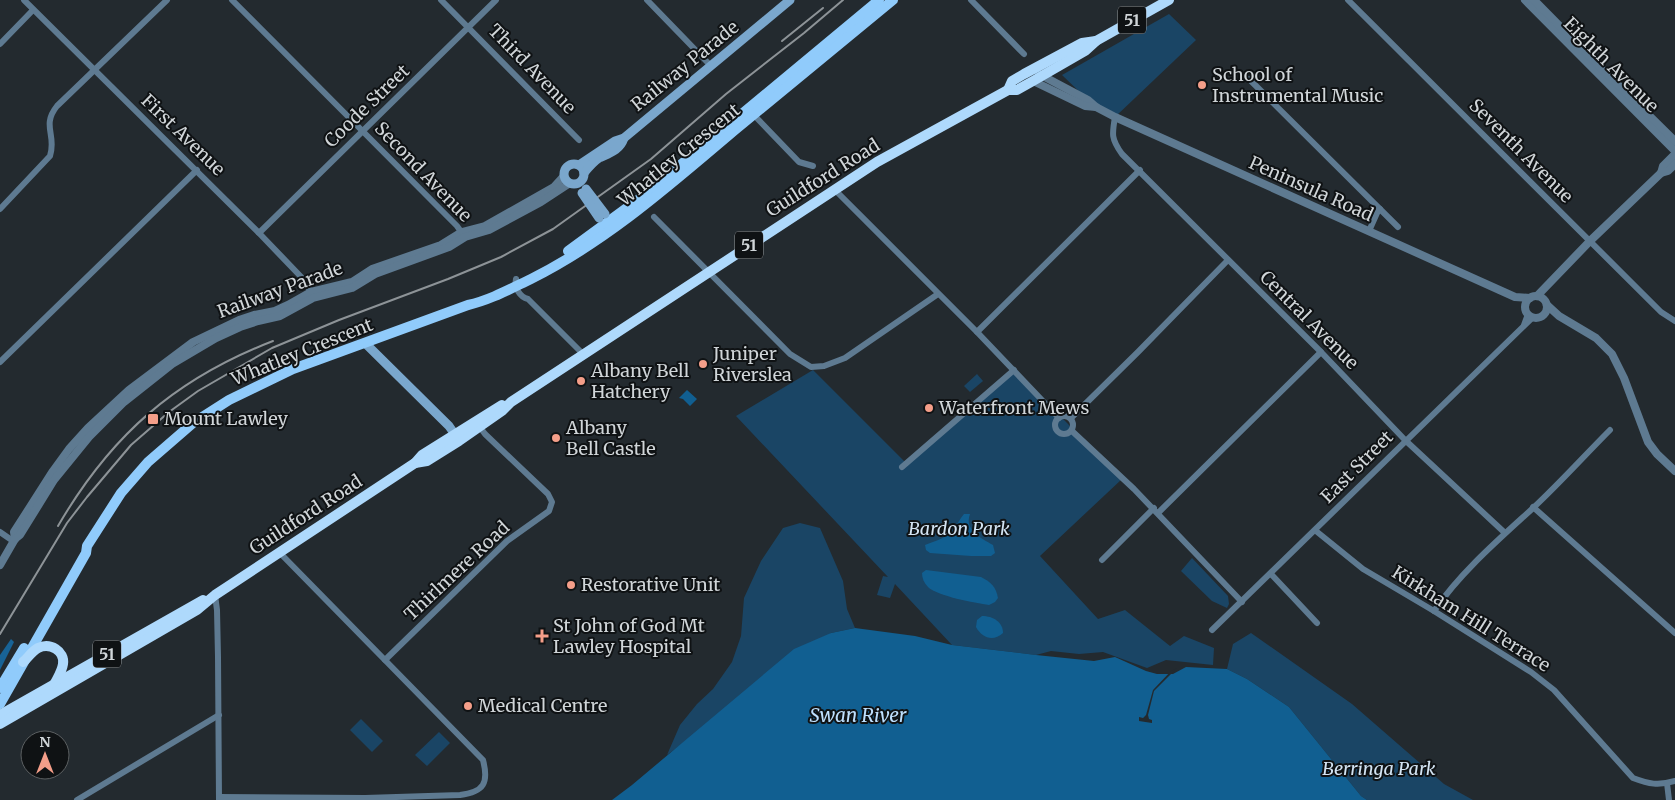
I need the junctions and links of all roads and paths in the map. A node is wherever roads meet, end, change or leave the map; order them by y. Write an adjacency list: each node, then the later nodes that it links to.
1 (24, 0): 15 (street, First Avenue)
2 (167, 0): 21 (street)
3 (232, 0): 30 (street, Second Avenue)
4 (441, 0): 16 (street, Third Avenue)
5 (496, 0): 16 (street, Coode Street)
6 (647, 0): 20 (street)
7 (790, 0): 20 (main road, Railway Parade)
8 (879, 0): 28 (main road, Whatley Crescent)
9 (894, 0): 28 (main road, Whatley Crescent)
10 (971, 0): 19 (street)
11 (1169, 0): 17 (highway, Guildford Road / 51)
12 (1348, 0): 49 (street, Seventh Avenue)
13 (1525, 0): 33 (street, Eighth Avenue)
14 (1534, 0): 32 (street, Eighth Avenue)
15 (33, 10): 18 (street); 21 (street, First Avenue)
16 (468, 28): 30 (street, Coode Street); 31 (street, Third Avenue)
17 (1096, 41): 22 (highway, Guildford Road / 51); 23 (highway, Guildford Road / 51)
18 (0, 44)
19 (1024, 54)
20 (711, 66): 39 (main road, Railway Parade)
21 (94, 70): 36 (street, First Avenue); 41 (street)
22 (1024, 74): 23 (street, Peninsula Road); 26 (highway, Guildford Road / 51)
23 (1043, 76): 25 (highway, Guildford Road / 51); 27 (street, Peninsula Road)
24 (1249, 79): 42 (street)
25 (1033, 81): 26 (highway, Guildford Road / 51); 27 (street, Peninsula Road)
26 (1008, 90): 40 (highway, Guildford Road / 51)
27 (1096, 107): 29 (street, Peninsula Road)
28 (751, 111): 35 (street); 44 (main road, Whatley Crescent)
29 (1115, 117): 37 (street, Central Avenue); 46 (street, Peninsula Road)
30 (362, 131): 47 (street, Coode Street); 48 (street, Second Avenue)
31 (578, 140)
32 (1675, 141)
33 (1675, 153): 38 (street)
34 (1675, 164): 38 (street)
35 (813, 166)
36 (197, 170): 47 (street, First Avenue); 68 (street)
37 (1140, 170): 50 (street, Central Avenue); 64 (street)
38 (1661, 173): 49 (street)
39 (575, 177): 44 (main road, bridge); 48 (street, Railway Parade)
40 (834, 189): 51 (highway, Guildford Road / 51); 54 (street)
41 (0, 209)
42 (1380, 210): 45 (street); 46 (street)
43 (654, 217): 51 (street)
44 (607, 223): 52 (main road, Whatley Crescent)
45 (1398, 227)
46 (1369, 231): 56 (street, Peninsula Road)
47 (258, 233): 55 (street, First Avenue)
48 (463, 235): 55 (street, Railway Parade)
49 (1590, 241): 53 (street); 63 (street, Seventh Avenue)
50 (1228, 260): 66 (street, Central Avenue); 73 (street)
51 (708, 272): 54 (street); 67 (highway, Guildford Road / 51)
52 (519, 283): 58 (street); 58 (street); 65 (main road, Whatley Crescent)
53 (1550, 284): 57 (street); 59 (street)
54 (938, 294): 64 (street)
55 (312, 295): 86 (street, Railway Parade)
56 (1515, 297): 57 (street, Peninsula Road); 60 (street, Peninsula Road)
57 (1533, 297): 59 (street); 60 (street)
58 (528, 298): 67 (street)
59 (1546, 303): 61 (street); 62 (street)
60 (1529, 313): 61 (street); 78 (street, East Street)
61 (1544, 314): 62 (street)
62 (1559, 316): 80 (street)
63 (1675, 321)
64 (977, 332): 69 (street)
65 (365, 343): 77 (main road); 87 (main road, Whatley Crescent)
66 (1321, 352): 78 (street, Central Avenue); 82 (street)
67 (583, 354): 70 (highway, Guildford Road / 51)
68 (0, 362)
69 (1014, 370): 72 (street); 79 (street)
70 (511, 402): 71 (highway, Guildford Road / 51); 74 (highway, Guildford Road / 51)
71 (484, 415): 74 (street); 77 (highway, Guildford Road / 51)
72 (1059, 418): 73 (street); 76 (street)
73 (1070, 418): 76 (street)
74 (481, 426): 77 (highway, Guildford Road / 51); 98 (street, Thirlmere Road)
75 (1610, 430): 81 (street)
76 (1072, 431): 82 (street)
77 (457, 437): 88 (highway, Guildford Road / 51)
78 (1405, 440): 83 (street, East Street); 85 (street, Central Avenue)
79 (902, 466)
80 (1675, 471)
81 (1533, 508): 85 (street); 97 (street)
82 (1156, 511): 89 (street); 93 (street)
83 (1316, 531): 91 (street, East Street); 94 (street, Kirkham Hill Terrace)
84 (0, 532): 86 (street)
85 (1505, 533): 94 (street)
86 (14, 540): 90 (street, Railway Parade)
87 (87, 546): 99 (main road, Whatley Crescent); 101 (main road, Whatley Crescent)
88 (279, 552): 92 (highway, Guildford Road / 51); 98 (street)
89 (1102, 560)
90 (0, 565)
91 (1271, 574): 93 (street, East Street); 95 (street)
92 (215, 595): 100 (highway, Guildford Road / 51); 104 (street); 105 (highway, Guildford Road / 51)
93 (1242, 602): 96 (street, East Street)
94 (1434, 611): 107 (street, Kirkham Hill Terrace)
95 (1317, 623)
96 (1212, 630)
97 (1675, 633)
98 (385, 660): 109 (street)
99 (23, 662): 100 (highway); 102 (main road, Whatley Crescent)
100 (55, 683): 103 (highway, Guildford Road / 51)
101 (0, 688)
102 (0, 704)
103 (0, 715)
104 (219, 715): 108 (street); 110 (street)
105 (0, 724)
106 (1675, 781): 107 (street, Kirkham Hill Terrace)
107 (1667, 783): 111 (street)
108 (219, 799): 109 (street)
109 (365, 799)
110 (77, 800)
111 (1669, 800)

